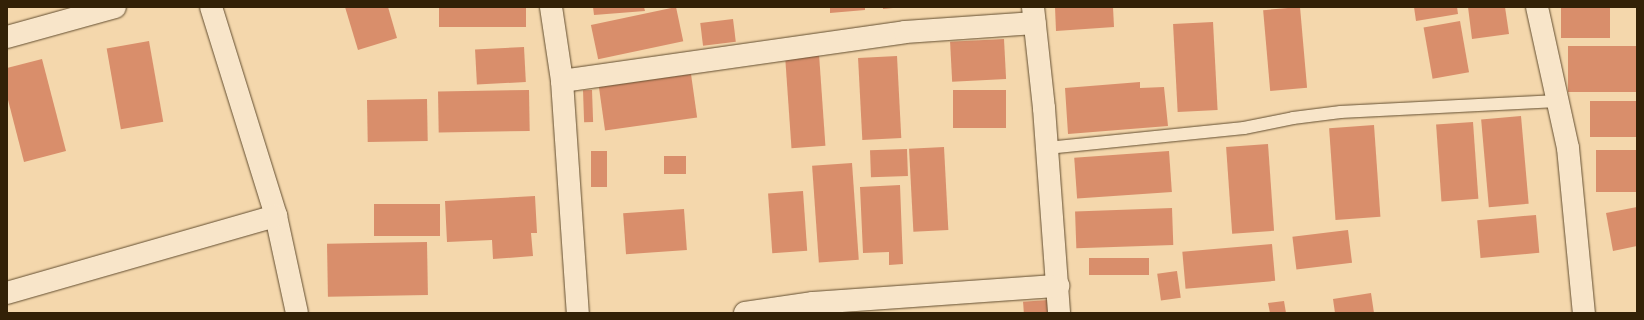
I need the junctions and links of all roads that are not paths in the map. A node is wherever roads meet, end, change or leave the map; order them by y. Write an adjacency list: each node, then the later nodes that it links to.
1 (115, 7): 6 (street)
2 (211, 7): 10 (street)
3 (550, 7): 7 (street)
4 (1537, 7): 8 (street)
5 (1034, 15): 7 (street); 9 (street)
6 (7, 37)
7 (562, 81): 14 (street)
8 (1557, 101): 9 (lane); 17 (street)
9 (1047, 148): 11 (street)
10 (276, 216): 12 (street); 13 (street)
11 (1058, 286): 15 (street); 16 (street)
12 (7, 293)
13 (297, 313)
14 (578, 313)
15 (745, 313)
16 (1059, 313)
17 (1584, 313)

